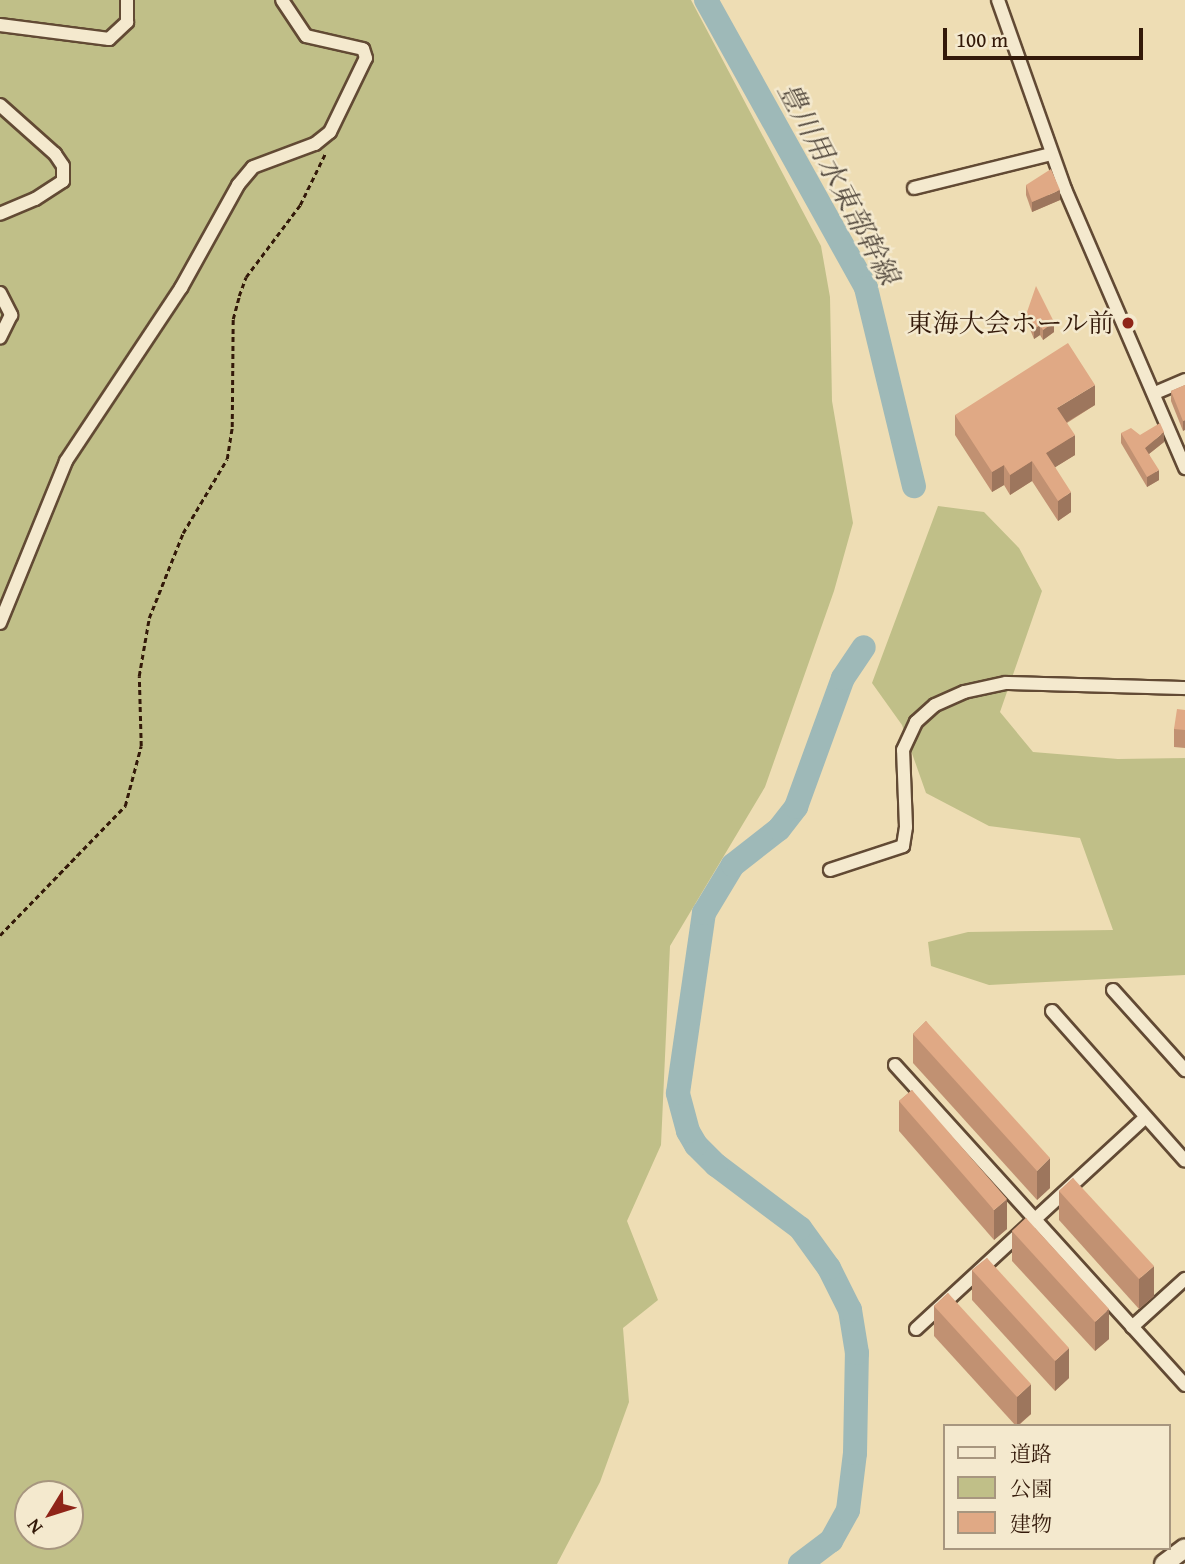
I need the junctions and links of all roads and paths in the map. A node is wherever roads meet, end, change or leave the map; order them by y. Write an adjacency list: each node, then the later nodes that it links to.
1 (127, 0): 4 (street)
2 (282, 0): 6 (street)
3 (998, 0): 7 (street)
4 (0, 25)
5 (0, 105): 9 (street)
6 (330, 132): 15 (street); 18 (path)
7 (1051, 154): 8 (street); 13 (street)
8 (914, 188)
9 (0, 214)
10 (0, 293): 11 (street)
11 (0, 338)
12 (1185, 380): 13 (street)
13 (1155, 393): 14 (street)
14 (1185, 468)
15 (0, 623)
16 (1185, 688): 17 (street)
17 (830, 870)
18 (0, 935)
19 (1113, 990): 22 (street)
20 (1052, 1011): 23 (street)
21 (895, 1065): 25 (street)
22 (1185, 1070)
23 (1145, 1118): 24 (street); 25 (street)
24 (1185, 1161)
25 (1036, 1218): 27 (street); 28 (street)
26 (1185, 1279): 27 (street)
27 (1132, 1327): 29 (street)
28 (916, 1329)
29 (1185, 1385)
30 (1185, 1548): 31 (street)
31 (1164, 1564)

